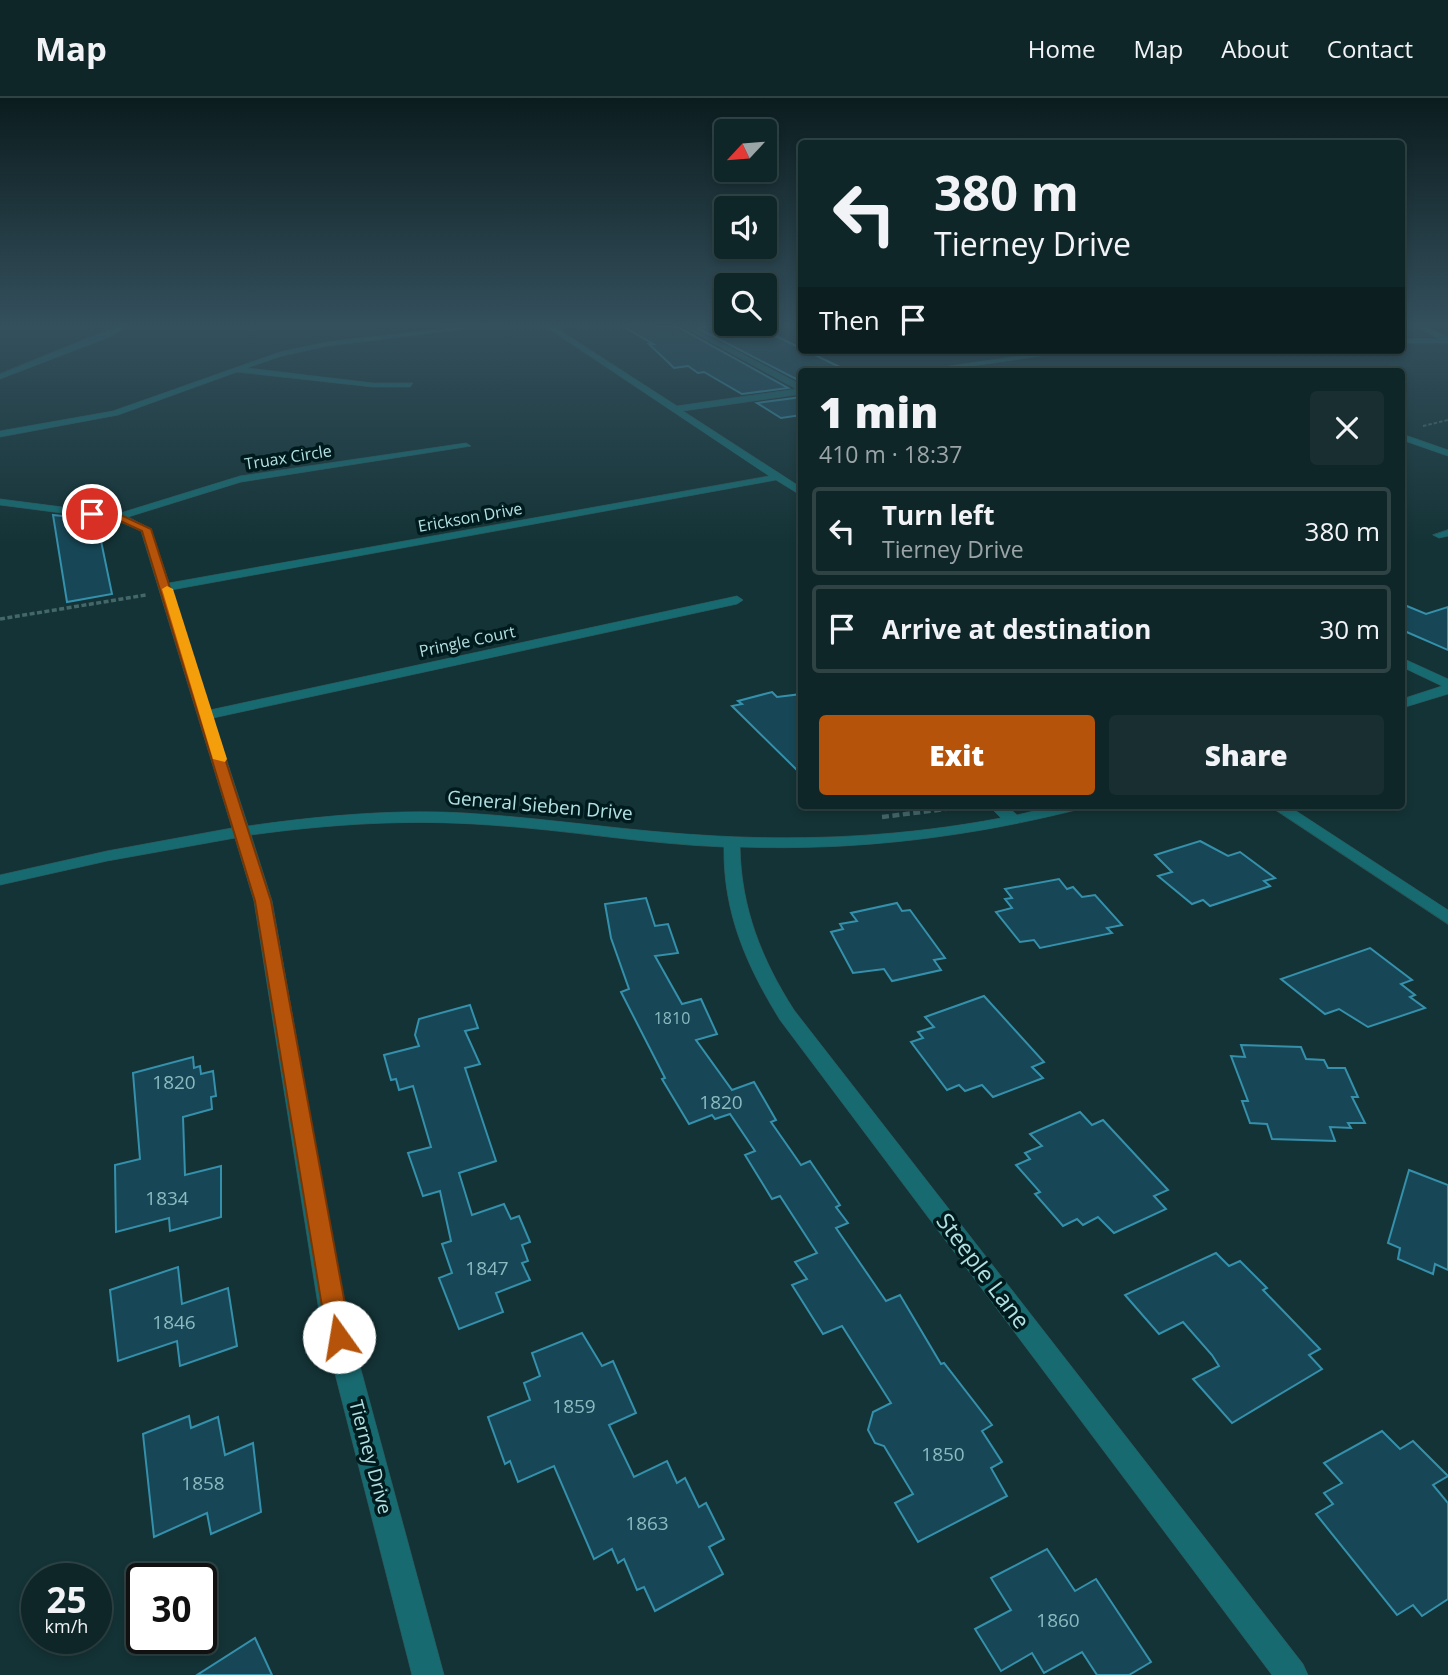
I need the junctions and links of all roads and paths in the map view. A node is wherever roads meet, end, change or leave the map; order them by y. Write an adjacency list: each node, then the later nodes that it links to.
1 (158, 398): 5 (street)
2 (659, 398): 4 (street)
3 (752, 398): 4 (street)
4 (676, 409): 9 (street)
5 (0, 434)
6 (1405, 438): 8 (street)
7 (466, 446): 12 (street, Truax Circle)
8 (1448, 453)
9 (778, 477): 10 (street); 13 (street, Erickson Drive)
10 (798, 490)
11 (0, 502): 12 (street, Tierney Drive)
12 (118, 517): 13 (street, Tierney Drive)
13 (167, 589): 15 (path); 19 (street, Tierney Drive)
14 (737, 600): 19 (street, Pringle Court)
15 (0, 619)
16 (1405, 664): 17 (street)
17 (1448, 686): 18 (street)
18 (1405, 703)
19 (206, 715): 24 (street, Tierney Drive)
20 (1000, 809): 23 (street)
21 (1061, 809): 23 (street, General Sieben Drive)
22 (1282, 809): 27 (street)
23 (1014, 821): 25 (street, General Sieben Drive)
24 (243, 830): 25 (street, General Sieben Drive); 26 (street, General Sieben Drive); 28 (street, Tierney Drive)
25 (732, 842): 29 (street, Steeple Lane)
26 (0, 880)
27 (1448, 918)
28 (428, 1675)
29 (1292, 1675)

